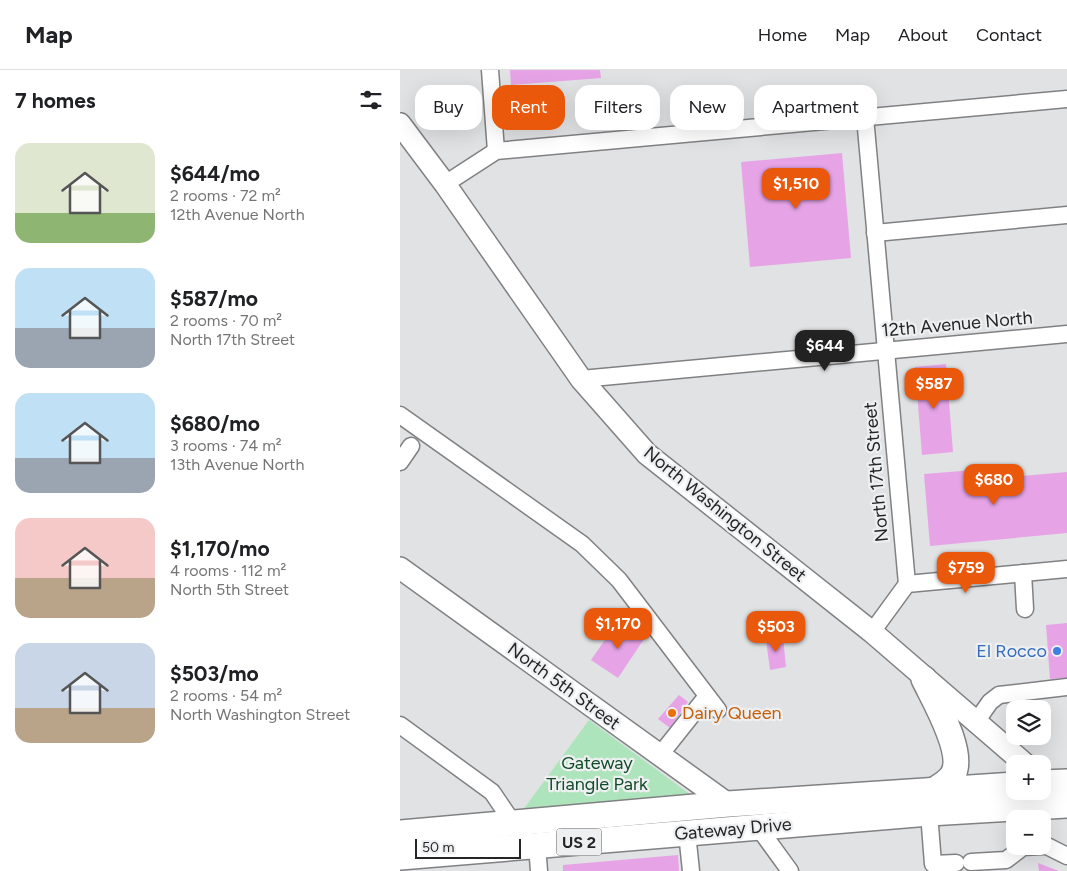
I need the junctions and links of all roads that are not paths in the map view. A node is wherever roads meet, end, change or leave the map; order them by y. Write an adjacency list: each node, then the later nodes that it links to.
1 (490, 70): 7 (street)
2 (1067, 99): 3 (street)
3 (877, 116)
4 (400, 124): 8 (main road, North Washington Street)
5 (754, 127): 7 (street)
6 (866, 130): 10 (street, North 17th Street)
7 (496, 151): 8 (street)
8 (445, 184): 13 (main road, North Washington Street)
9 (1067, 215): 10 (street)
10 (875, 233): 12 (street, North 17th Street)
11 (1067, 334): 12 (street, 12th Avenue North)
12 (886, 350): 13 (street, 12th Avenue North); 20 (street, North 17th Street)
13 (581, 379): 22 (main road, North Washington Street)
14 (400, 415): 25 (street)
15 (411, 446): 16 (street)
16 (400, 462)
17 (400, 568): 30 (main road, North 5th Street)
18 (1067, 569): 19 (street)
19 (1023, 573): 20 (street); 21 (street)
20 (907, 584): 22 (street)
21 (1025, 609)
22 (872, 632): 23 (main road, North Washington Street)
23 (924, 678): 27 (main road, North Washington Street); 34 (highway)
24 (1067, 687): 27 (street)
25 (707, 696): 26 (street); 30 (street)
26 (718, 710)
27 (976, 722): 29 (main road, North Washington Street)
28 (400, 725): 37 (street)
29 (1014, 755)
30 (660, 756): 35 (main road, North 5th Street)
31 (1051, 783): 33 (main road)
32 (1006, 787): 34 (highway, Gateway Drive / US 2)
33 (1067, 800)
34 (931, 802): 35 (highway, Gateway Drive / US 2); 36 (highway, Gateway Drive / US 2); 38 (highway, Gateway Drive / US 2); 46 (street)
35 (728, 804): 37 (highway, Gateway Drive / US 2); 38 (highway)
36 (1067, 805)
37 (513, 823): 40 (highway, Gateway Drive / US 2)
38 (758, 827): 39 (highway, Gateway Drive / US 2); 49 (street)
39 (687, 833): 41 (highway, Gateway Drive / US 2); 48 (street)
40 (400, 834)
41 (538, 845): 45 (highway, Gateway Drive / US 2); 47 (street)
42 (1051, 848): 44 (street)
43 (1015, 855): 46 (street)
44 (1067, 856)
45 (400, 857)
46 (1004, 865)
47 (539, 871)
48 (691, 871)
49 (790, 871)

